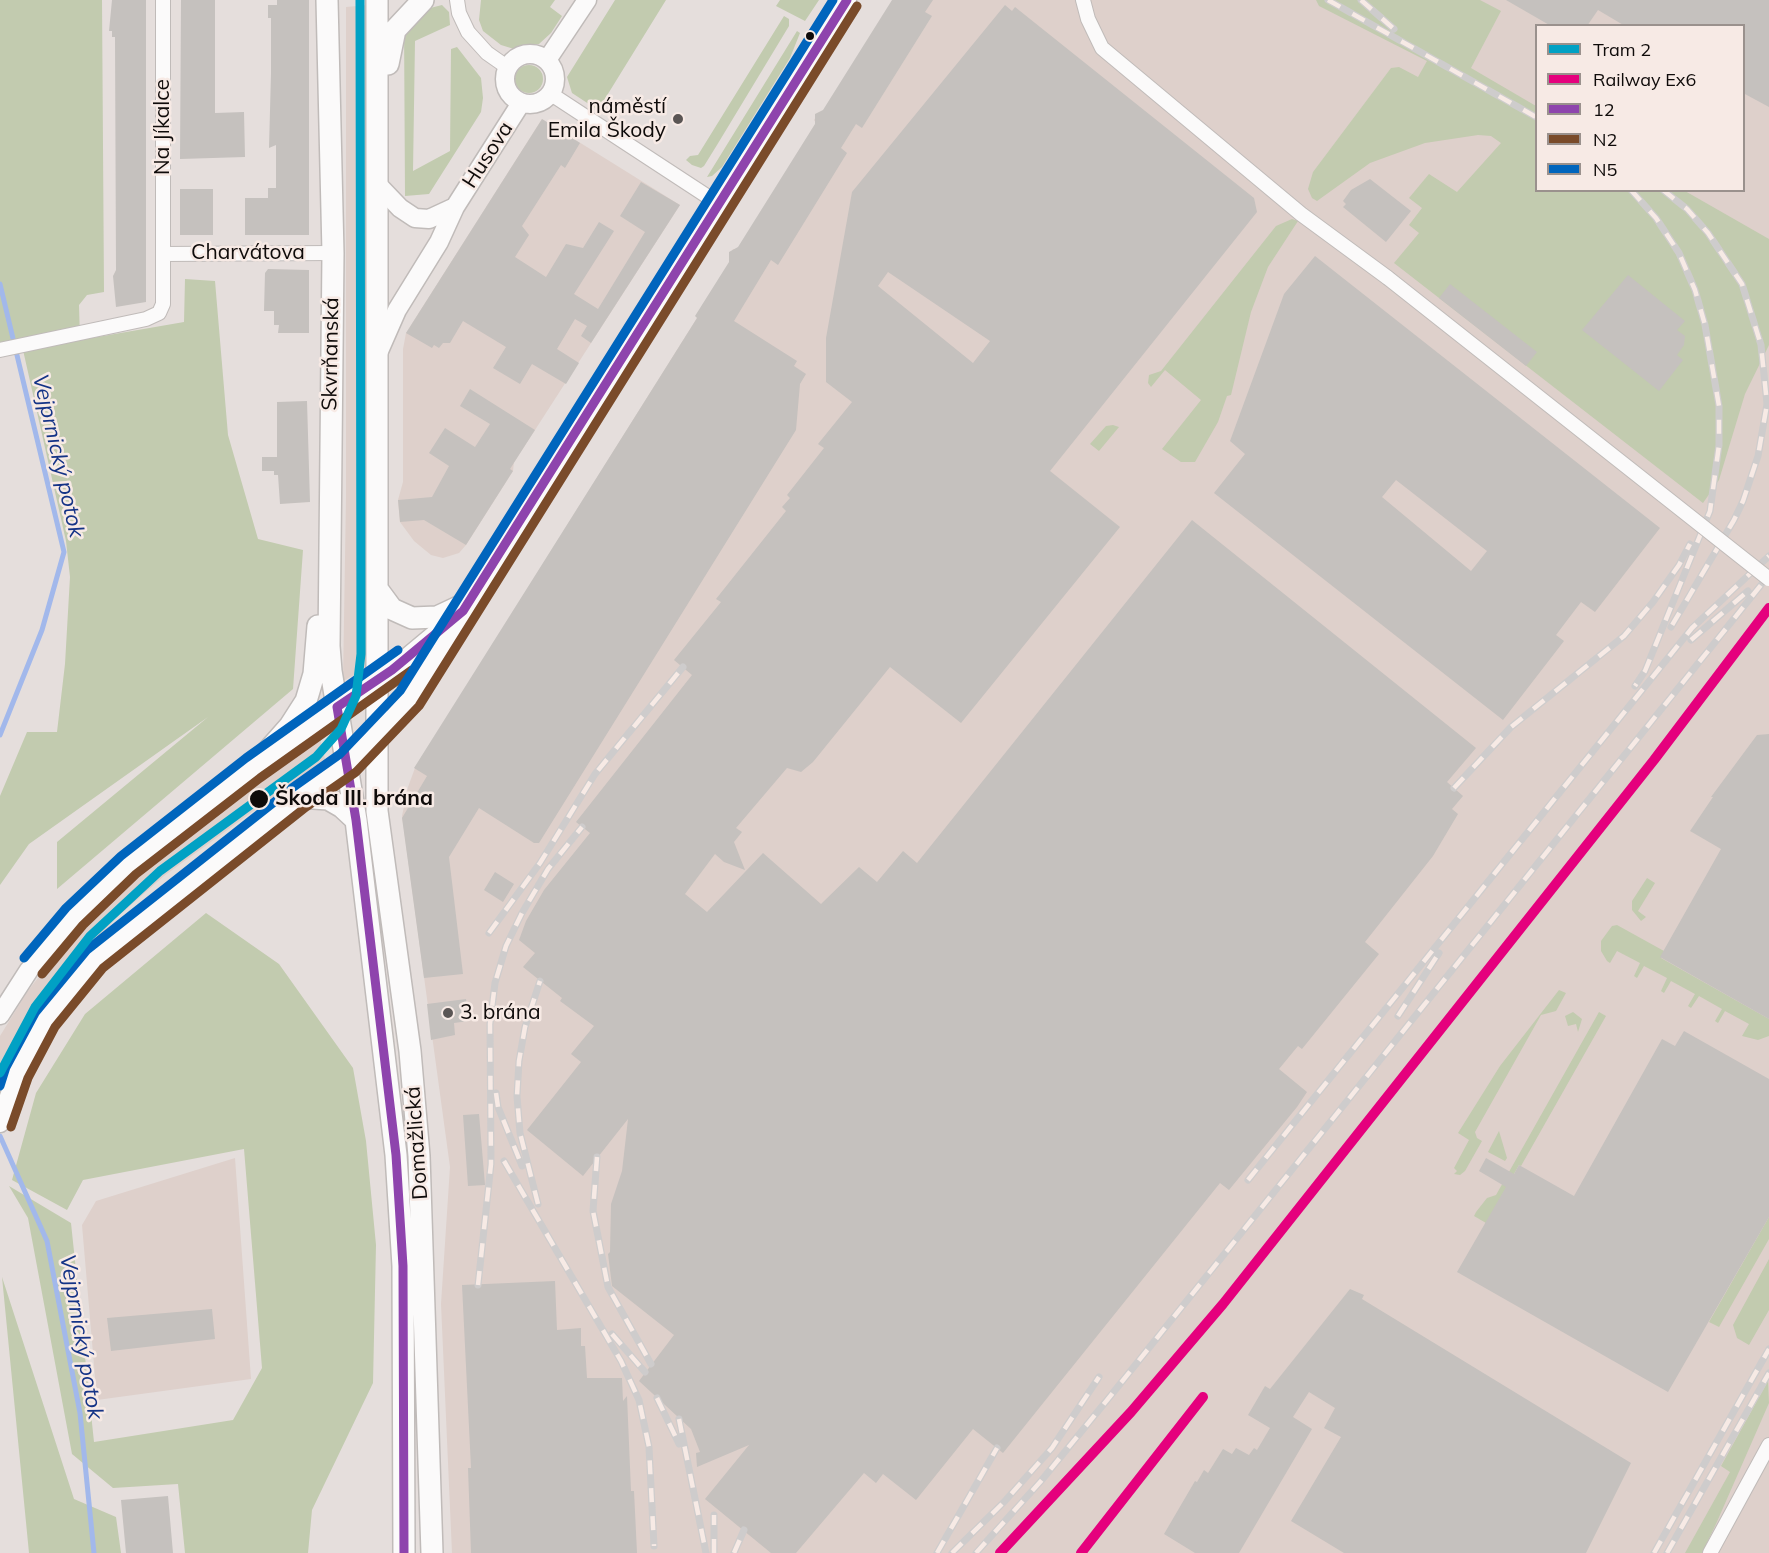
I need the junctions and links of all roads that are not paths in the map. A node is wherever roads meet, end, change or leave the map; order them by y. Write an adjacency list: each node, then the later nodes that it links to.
1 (163, 0): 18 (street, Na Jíkalce)
2 (327, 0): 17 (main road, Skvrňanská)
3 (377, 0): 13 (main road)
4 (423, 0): 13 (main road)
5 (457, 0): 10 (street)
6 (587, 0): 9 (street)
7 (847, 0): 15 (street)
8 (1083, 0): 22 (street, bridge)
9 (547, 60): 10 (street); 11 (street)
10 (507, 67): 12 (street, Husova)
11 (551, 94): 12 (street, Husova); 15 (street)
12 (521, 103): 16 (street, Husova)
13 (378, 120): 14 (main road)
14 (378, 184): 16 (street); 20 (main road)
15 (719, 204): 24 (street)
16 (455, 207): 20 (street, Husova)
17 (333, 253): 18 (street, Charvátova); 21 (main road, Skvrňanská)
18 (163, 254): 19 (street, Na Jíkalce)
19 (0, 350)
20 (378, 351): 23 (main road)
21 (328, 564): 26 (main road, Skvrňanská); 29 (main road)
22 (1769, 579)
23 (378, 590): 24 (main road); 25 (main road)
24 (466, 607): 25 (street); 27 (street)
25 (377, 681): 26 (street); 27 (main road, Domažlická)
26 (337, 707): 28 (main road, Skvrňanská); 29 (street)
27 (377, 735): 28 (street); 36 (main road, Domažlická)
28 (348, 763): 30 (street); 31 (main road, Domažlická)
29 (253, 768): 32 (street)
30 (299, 797): 31 (main road); 33 (street)
31 (356, 820): 35 (main road, Domažlická)
32 (0, 1015)
33 (0, 1123)
34 (1769, 1445): 37 (street)
35 (404, 1553)
36 (432, 1553)
37 (1710, 1553)

